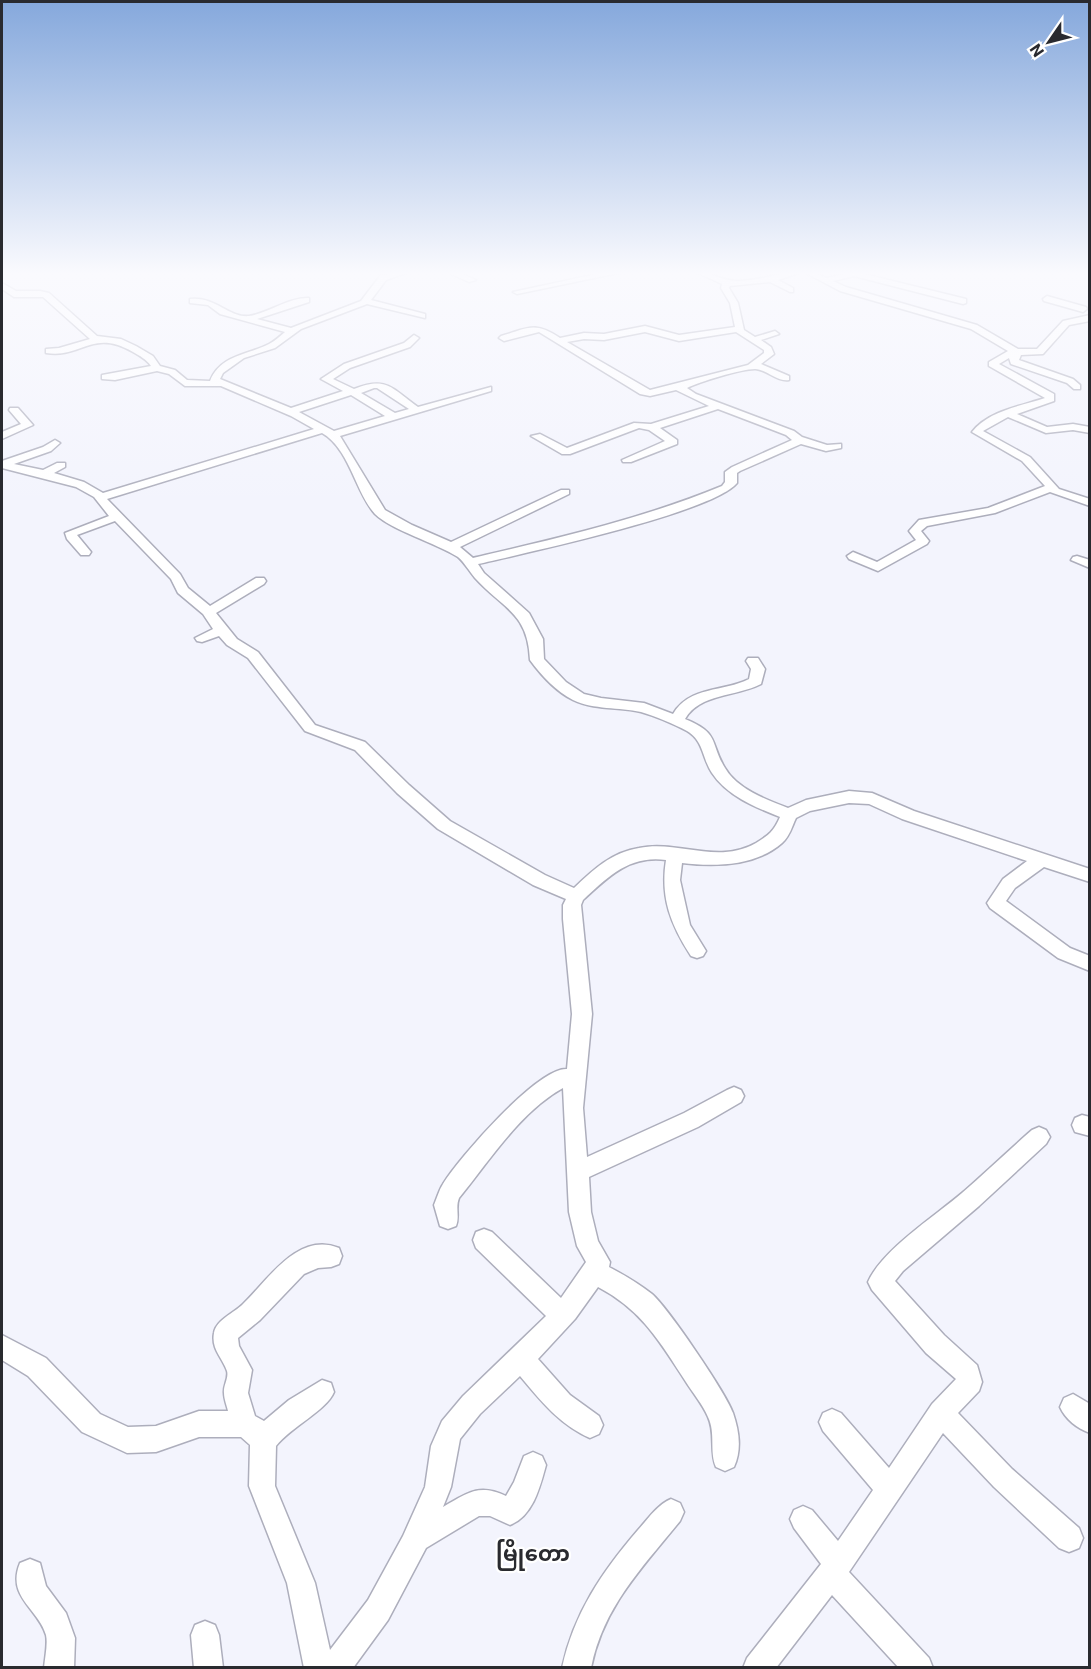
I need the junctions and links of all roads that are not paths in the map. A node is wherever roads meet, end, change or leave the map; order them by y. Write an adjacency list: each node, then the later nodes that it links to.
1 (64, 350): 8 (street)
2 (136, 350): 11 (street)
3 (260, 350): 16 (street)
4 (393, 350): 20 (street)
5 (574, 350): 17 (street)
6 (768, 350): 10 (street)
7 (1041, 350): 9 (street)
8 (49, 351)
9 (1017, 351): 18 (street); 25 (street)
10 (756, 365): 12 (street); 14 (street)
11 (157, 368): 13 (street); 16 (street)
12 (735, 371): 15 (street); 17 (street)
13 (105, 377)
14 (786, 378)
15 (754, 379)
16 (219, 384): 24 (street)
17 (681, 386): 21 (street)
18 (1077, 387)
19 (488, 389): 23 (street)
20 (352, 392): 23 (street); 24 (street); 26 (street)
21 (718, 406): 27 (street); 34 (street)
22 (14, 410): 31 (street)
23 (418, 411): 26 (street)
24 (290, 412): 29 (street)
25 (1010, 414): 28 (street); 30 (street)
26 (395, 418): 29 (street)
27 (652, 427): 32 (street); 39 (street)
28 (1089, 430)
29 (328, 432): 45 (street); 48 (street)
30 (978, 434): 33 (street); 38 (street)
31 (2, 436)
32 (536, 436)
33 (967, 439)
34 (798, 440): 36 (street); 51 (street)
35 (56, 443): 40 (street)
36 (837, 446)
37 (982, 448): 38 (street)
38 (1012, 450): 43 (street)
39 (627, 460)
40 (2, 465): 42 (street)
41 (61, 465): 42 (street)
42 (42, 475): 45 (street)
43 (1051, 488): 46 (street); 50 (street)
44 (565, 492): 48 (street)
45 (100, 496): 47 (street)
46 (1089, 503)
47 (116, 517): 49 (street); 53 (street)
48 (451, 547): 51 (street)
49 (85, 552)
50 (854, 556)
51 (471, 562): 57 (street)
52 (260, 581): 53 (street)
53 (208, 611): 54 (street)
54 (221, 631): 55 (street); 62 (street)
55 (202, 638)
56 (753, 661): 57 (street)
57 (676, 721): 58 (street)
58 (789, 814): 59 (street); 60 (street)
59 (675, 854): 62 (street); 63 (street)
60 (1040, 861): 61 (street); 64 (street)
61 (1089, 876)
62 (576, 896): 65 (street)
63 (697, 951)
64 (1089, 964)
65 (575, 1084): 68 (street); 69 (street)
66 (734, 1096): 68 (street)
67 (1039, 1137): 77 (street)
68 (578, 1172): 72 (street)
69 (448, 1218)
70 (484, 1240): 73 (street)
71 (331, 1256): 79 (street)
72 (593, 1271): 73 (street); 82 (street)
73 (561, 1314): 75 (street)
74 (2, 1347): 79 (street)
75 (521, 1358): 80 (street); 87 (street)
76 (322, 1392): 81 (street)
77 (941, 1413): 84 (street); 88 (street)
78 (832, 1422): 84 (street)
79 (244, 1424): 81 (street)
80 (590, 1425)
81 (263, 1442): 94 (street)
82 (724, 1458)
83 (533, 1465): 87 (street)
84 (890, 1489): 89 (street)
85 (671, 1512): 96 (street)
86 (803, 1519): 89 (street)
87 (419, 1537): 95 (street)
88 (1069, 1538)
89 (835, 1569): 97 (street); 98 (street)
90 (30, 1573): 92 (street)
91 (205, 1635): 93 (street)
92 (59, 1668)
93 (209, 1668)
94 (320, 1668)
95 (333, 1668)
96 (576, 1668)
97 (757, 1668)
98 (919, 1668)

